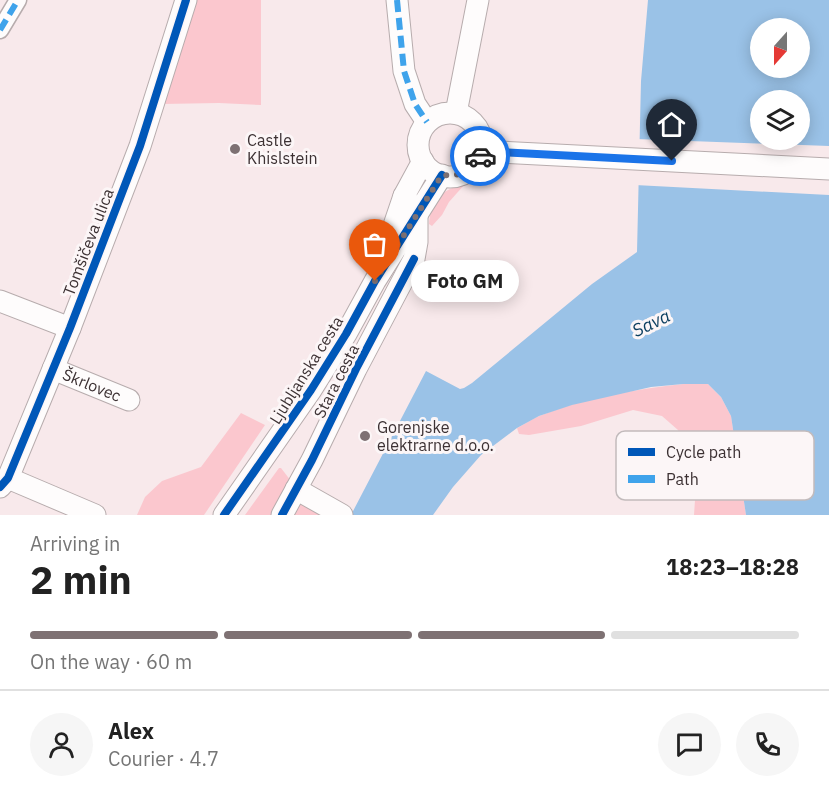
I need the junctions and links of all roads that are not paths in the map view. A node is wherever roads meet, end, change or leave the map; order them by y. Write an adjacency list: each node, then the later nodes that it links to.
1 (18, 0): 5 (street)
2 (186, 0): 16 (street, Tomšičeva ulica)
3 (397, 0): 7 (street)
4 (478, 0): 6 (street)
5 (0, 30)
6 (456, 113): 7 (street); 8 (street)
7 (427, 122): 9 (street)
8 (481, 151): 10 (street); 11 (street)
9 (423, 161): 11 (street); 12 (street, Ljubljanska cesta)
10 (829, 169)
11 (442, 175): 13 (street, Ljubljanska cesta)
12 (404, 196): 13 (street); 14 (street, Ljubljanska cesta)
13 (417, 213): 14 (street, Ljubljanska cesta); 20 (street, Stara cesta)
14 (375, 281): 22 (street, Ljubljanska cesta)
15 (0, 301): 16 (street)
16 (70, 328): 17 (street, Tomšičeva ulica)
17 (54, 369): 18 (street, Škrlovec); 19 (street, Tomšičeva ulica)
18 (129, 400)
19 (4, 483): 21 (street)
20 (296, 489): 23 (street, Stara cesta); 24 (street)
21 (95, 515)
22 (224, 515)
23 (282, 515)
24 (342, 515)

